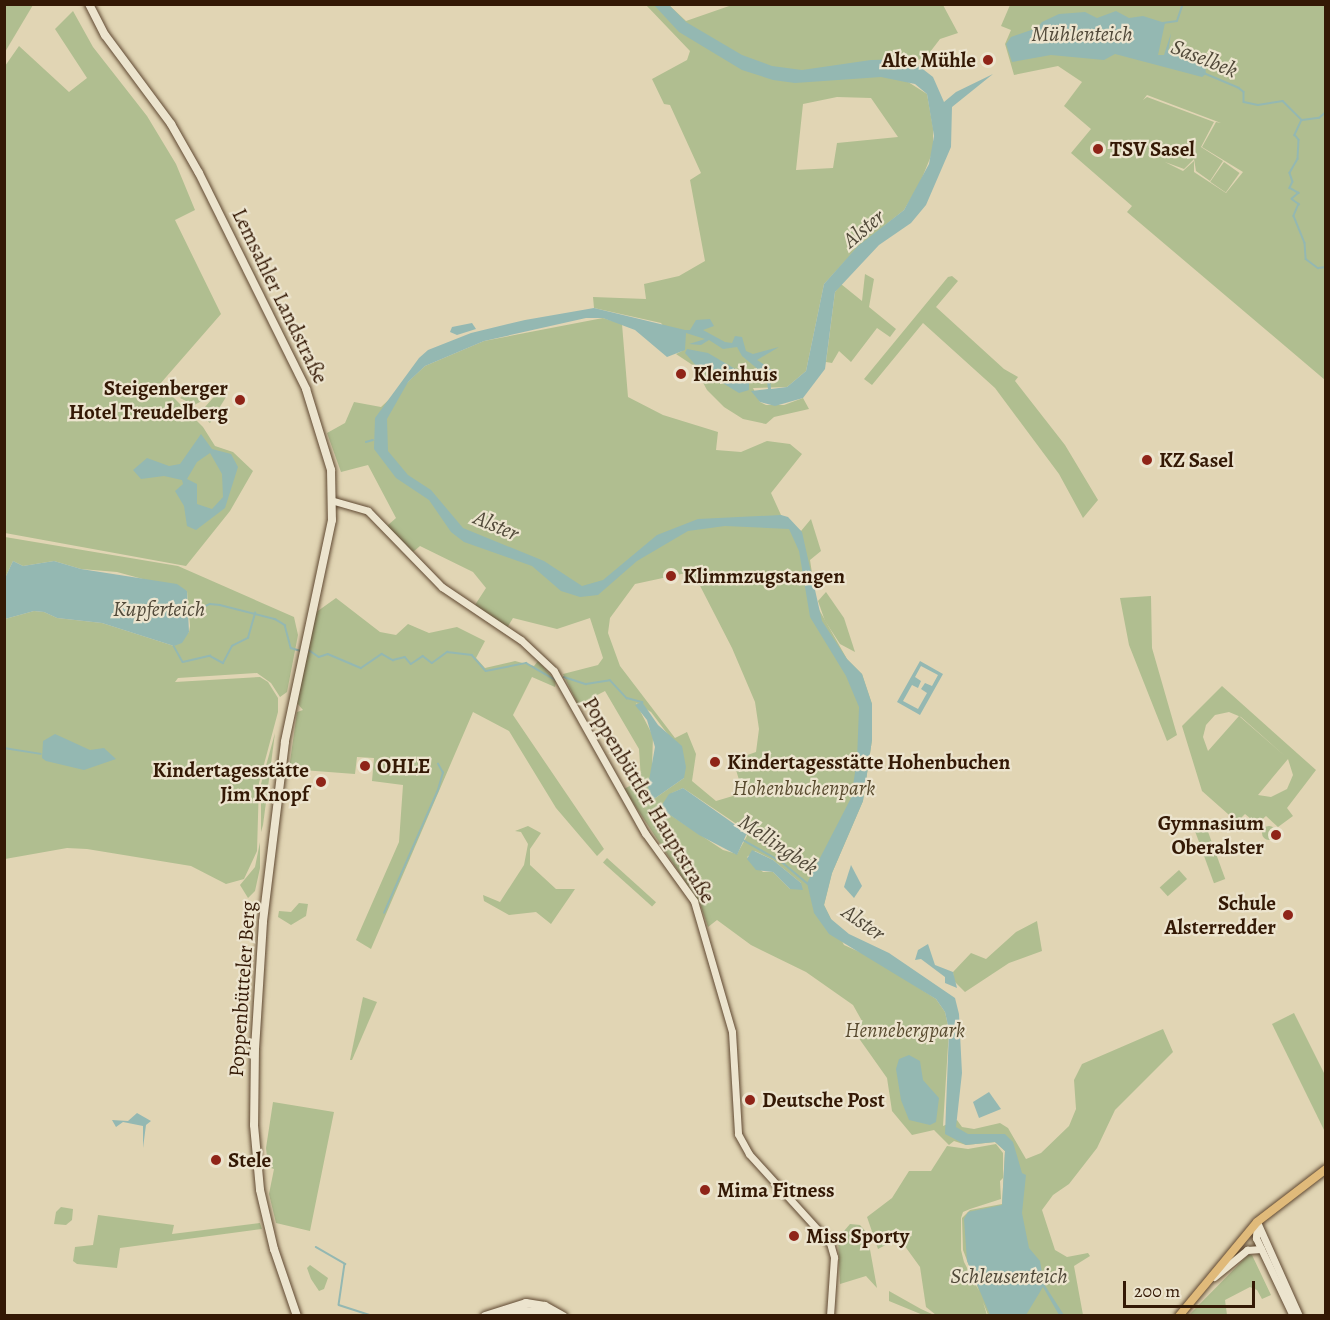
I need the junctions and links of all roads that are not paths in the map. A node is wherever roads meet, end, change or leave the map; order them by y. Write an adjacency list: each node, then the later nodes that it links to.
1 (89, 4): 2 (main road, Lemsahler Landstraße)
2 (334, 501): 3 (main road, Lemsahler Landstraße); 12 (street, Poppenbüttler Hauptstraße)
3 (306, 634): 9 (main road, Poppenbütteler Berg)
4 (1326, 1169): 5 (main road)
5 (1257, 1222): 6 (street); 7 (main road); 15 (street)
6 (1261, 1249): 7 (street); 14 (street)
7 (1204, 1285): 13 (main road)
8 (560, 1314): 10 (main road); 11 (main road)
9 (297, 1316)
10 (485, 1316)
11 (497, 1316)
12 (830, 1316)
13 (1179, 1316)
14 (1293, 1316)
15 (1299, 1316)

